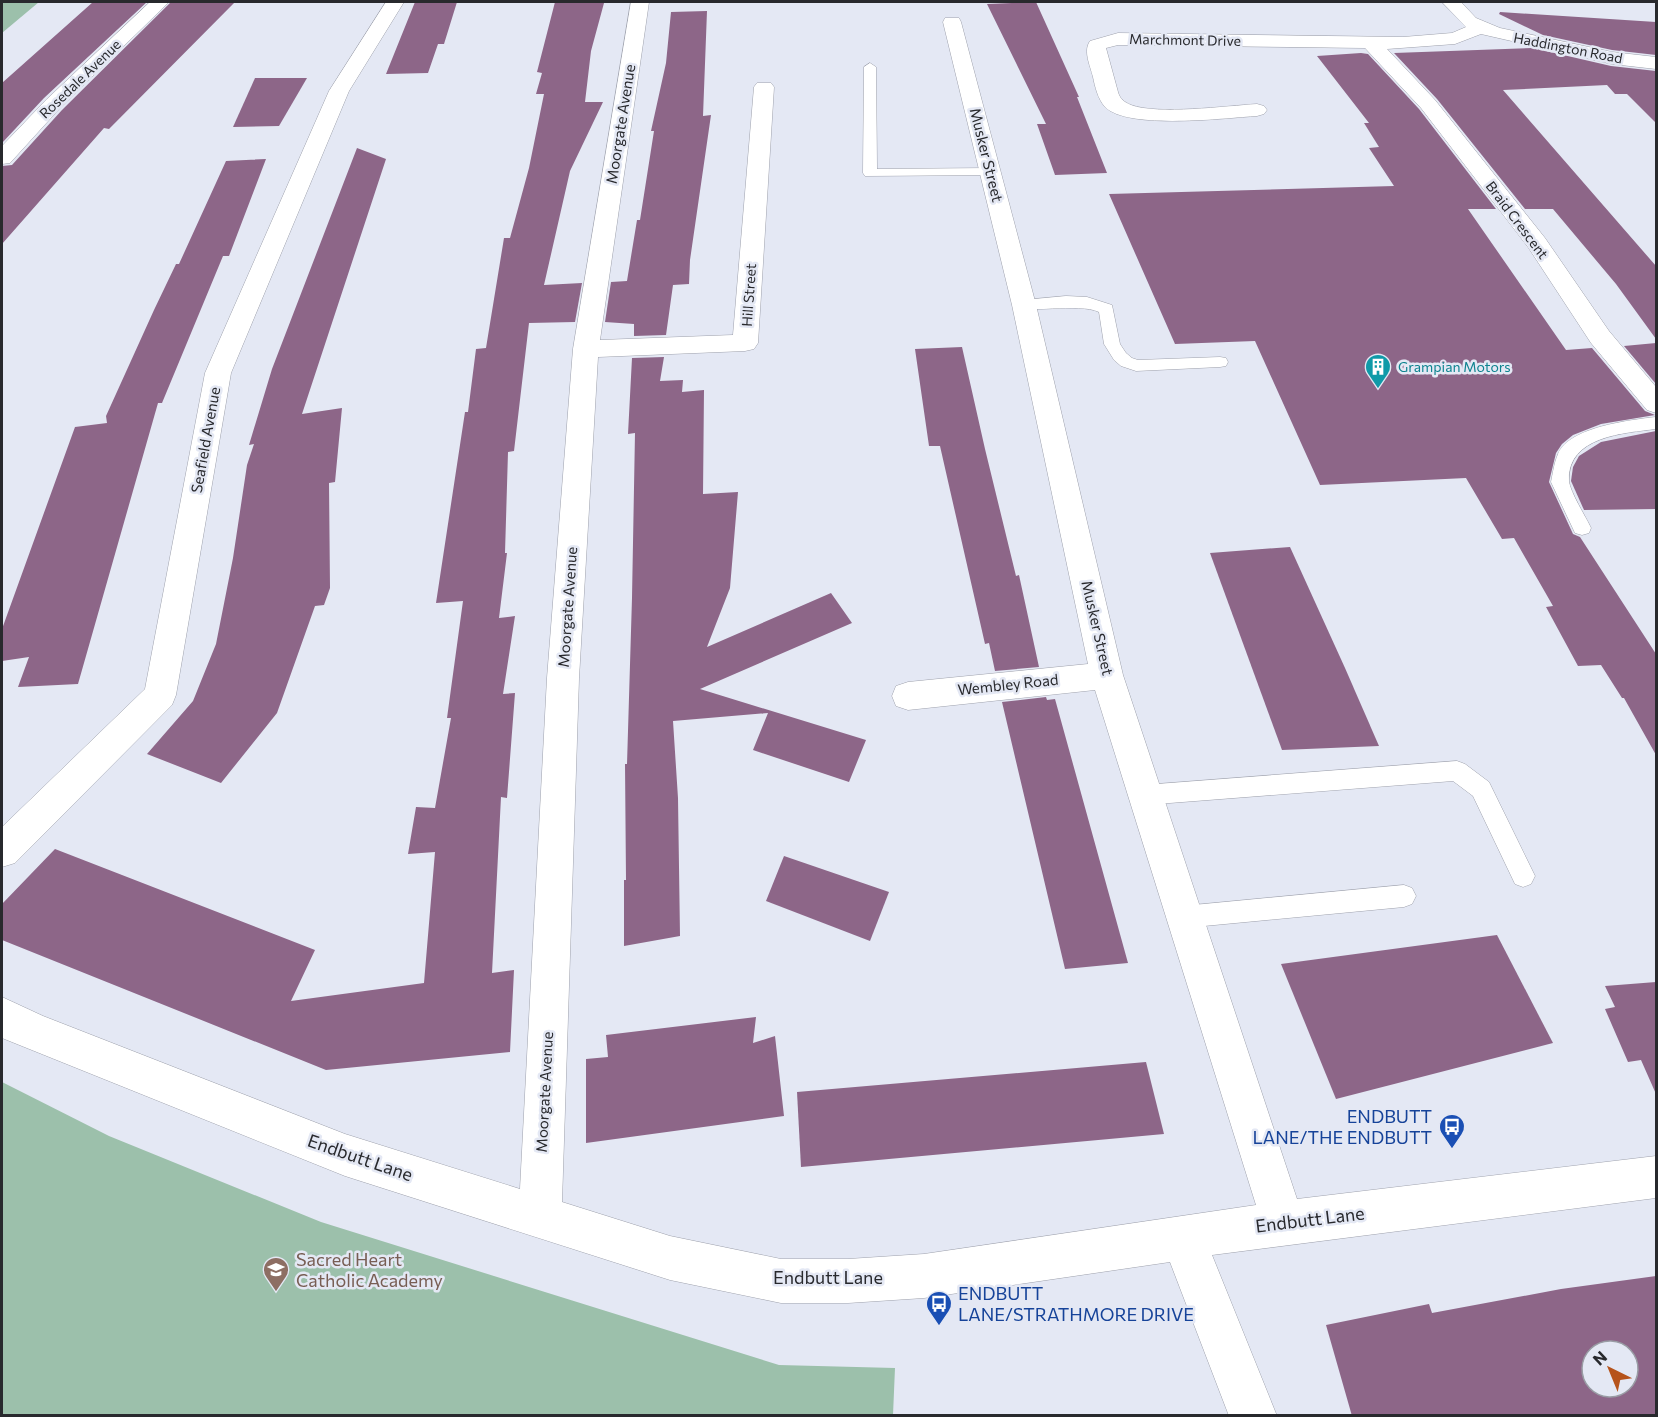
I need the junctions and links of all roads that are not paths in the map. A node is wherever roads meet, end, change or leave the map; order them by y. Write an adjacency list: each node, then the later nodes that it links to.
1 (160, 2): 12 (street, Rosedale Avenue)
2 (395, 2): 23 (street, Seafield Avenue)
3 (640, 2): 15 (street, Moorgate Avenue)
4 (1451, 2): 6 (street)
5 (952, 22): 13 (street, Musker Street)
6 (1481, 28): 7 (street, Marchmont Drive); 8 (street, Haddington Road)
7 (1370, 42): 11 (street, Marchmont Drive); 17 (street, Braid Crescent)
8 (1656, 63)
9 (870, 67): 13 (lane)
10 (764, 87): 15 (street, Hill Street)
11 (1257, 110)
12 (2, 158)
13 (990, 172): 14 (street, Musker Street)
14 (1024, 305): 16 (lane); 20 (street, Musker Street)
15 (586, 349): 29 (street, Moorgate Avenue)
16 (1220, 362)
17 (1656, 404)
18 (1656, 423): 19 (lane)
19 (1582, 528)
20 (1107, 675): 21 (street, Wembley Road); 22 (street, Musker Street)
21 (908, 696)
22 (1144, 795): 24 (lane); 26 (street, Musker Street)
23 (2, 851)
24 (1523, 876)
25 (1404, 896): 26 (lane)
26 (1183, 917): 30 (street, Musker Street)
27 (2, 1017): 29 (street, Endbutt Lane)
28 (1656, 1177): 30 (street, Endbutt Lane)
29 (540, 1216): 31 (street, Endbutt Lane)
30 (1283, 1223): 31 (street, Endbutt Lane)
31 (1183, 1238): 32 (street)
32 (1253, 1416)

